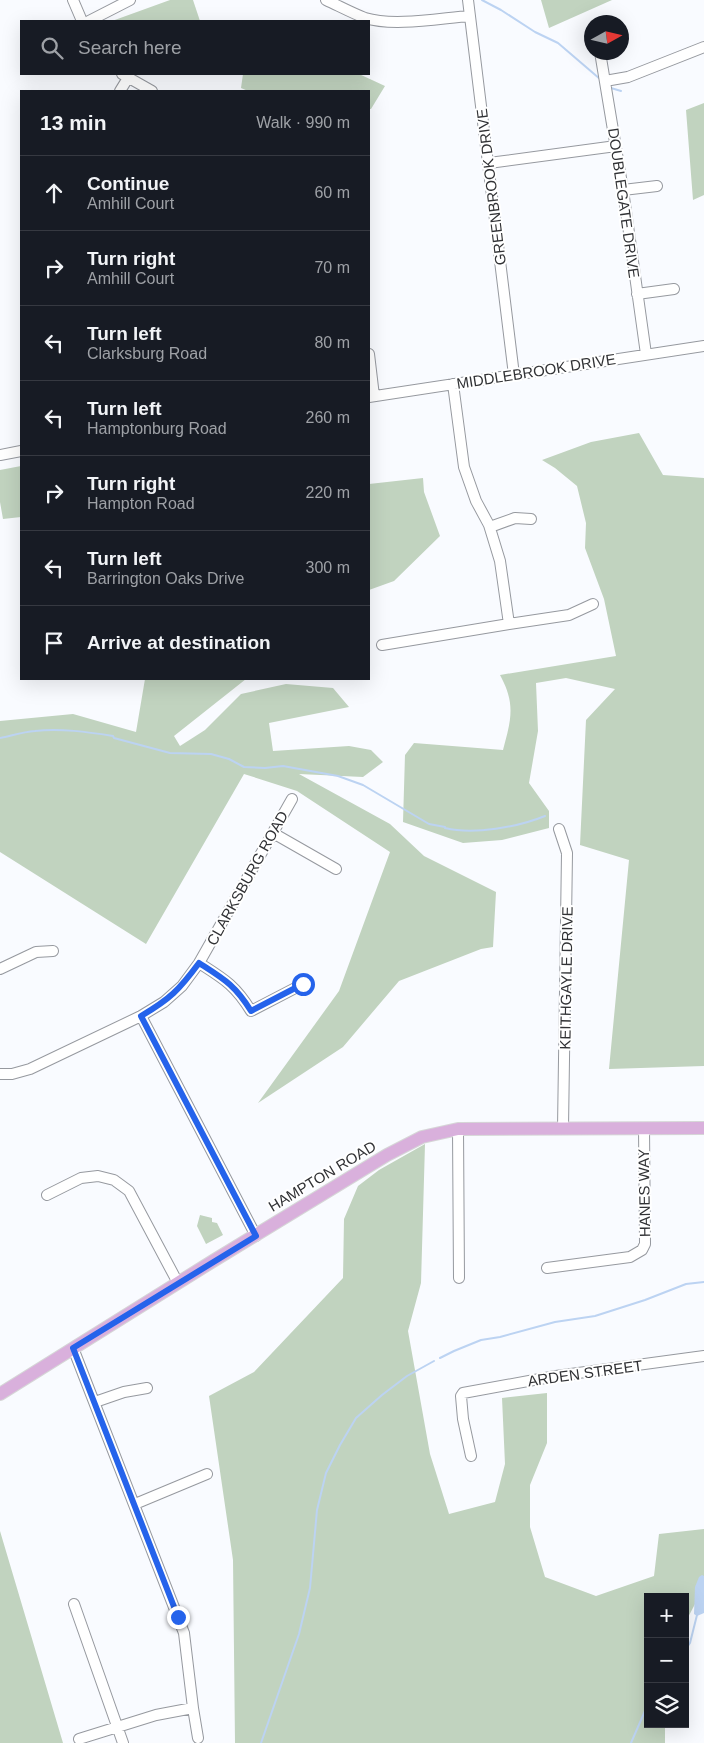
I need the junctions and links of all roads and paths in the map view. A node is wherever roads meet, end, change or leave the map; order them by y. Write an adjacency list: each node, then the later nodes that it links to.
1 (73, 0): 6 (street)
2 (130, 0): 7 (street)
3 (326, 0): 5 (street)
4 (468, 0): 5 (street, GREENBROOK DRIVE)
5 (470, 16): 15 (street, GREENBROOK DRIVE)
6 (82, 20)
7 (91, 20)
8 (704, 46): 11 (street)
9 (601, 60): 11 (street, DOUBLEGATE DRIVE)
10 (125, 76): 12 (street); 13 (street)
11 (605, 81): 14 (street, DOUBLEGATE DRIVE)
12 (120, 90)
13 (150, 90)
14 (616, 146): 15 (street); 17 (street, DOUBLEGATE DRIVE)
15 (489, 163): 22 (street, GREENBROOK DRIVE)
16 (656, 186): 17 (street)
17 (623, 190): 19 (street, DOUBLEGATE DRIVE)
18 (674, 289): 19 (street)
19 (637, 294): 21 (street, DOUBLEGATE DRIVE)
20 (704, 346): 21 (street, MIDDLEBROOK DRIVE)
21 (646, 354): 22 (street, MIDDLEBROOK DRIVE)
22 (514, 375): 24 (street, MIDDLEBROOK DRIVE)
23 (370, 376): 25 (street)
24 (453, 384): 25 (street, MIDDLEBROOK DRIVE); 29 (street)
25 (371, 397)
26 (20, 451): 27 (street)
27 (0, 455)
28 (532, 519): 29 (street)
29 (490, 527): 31 (street)
30 (593, 604): 31 (street)
31 (508, 624): 32 (street)
32 (382, 646)
33 (292, 799): 35 (street, CLARKSBURG ROAD)
34 (558, 829): 43 (street, KEITHGAYLE DRIVE)
35 (272, 833): 36 (street); 38 (street, CLARKSBURG ROAD)
36 (336, 869)
37 (53, 951): 39 (street)
38 (199, 963): 40 (street); 41 (street, CLARKSBURG ROAD)
39 (0, 969)
40 (303, 984)
41 (141, 1016): 42 (street, CLARKSBURG ROAD); 48 (street)
42 (0, 1074)
43 (563, 1128): 44 (main road, HAMPTON ROAD); 46 (main road, HAMPTON ROAD)
44 (644, 1128): 45 (main road, HAMPTON ROAD); 49 (street, HANES WAY)
45 (704, 1128)
46 (458, 1129): 48 (main road, HAMPTON ROAD); 50 (street)
47 (47, 1195): 51 (street)
48 (256, 1236): 51 (main road, HAMPTON ROAD)
49 (547, 1268)
50 (459, 1278)
51 (178, 1283): 52 (main road, HAMPTON ROAD)
52 (73, 1348): 55 (main road, HAMPTON ROAD); 56 (street)
53 (704, 1356): 57 (street, ARDEN STREET)
54 (147, 1388): 56 (street)
55 (0, 1394)
56 (95, 1402): 59 (street)
57 (471, 1456)
58 (207, 1474): 59 (street)
59 (135, 1504): 61 (street)
60 (74, 1604): 62 (street)
61 (193, 1708): 62 (street); 63 (street)
62 (118, 1726): 64 (street); 65 (street)
63 (198, 1738)
64 (79, 1739)
65 (123, 1743)

